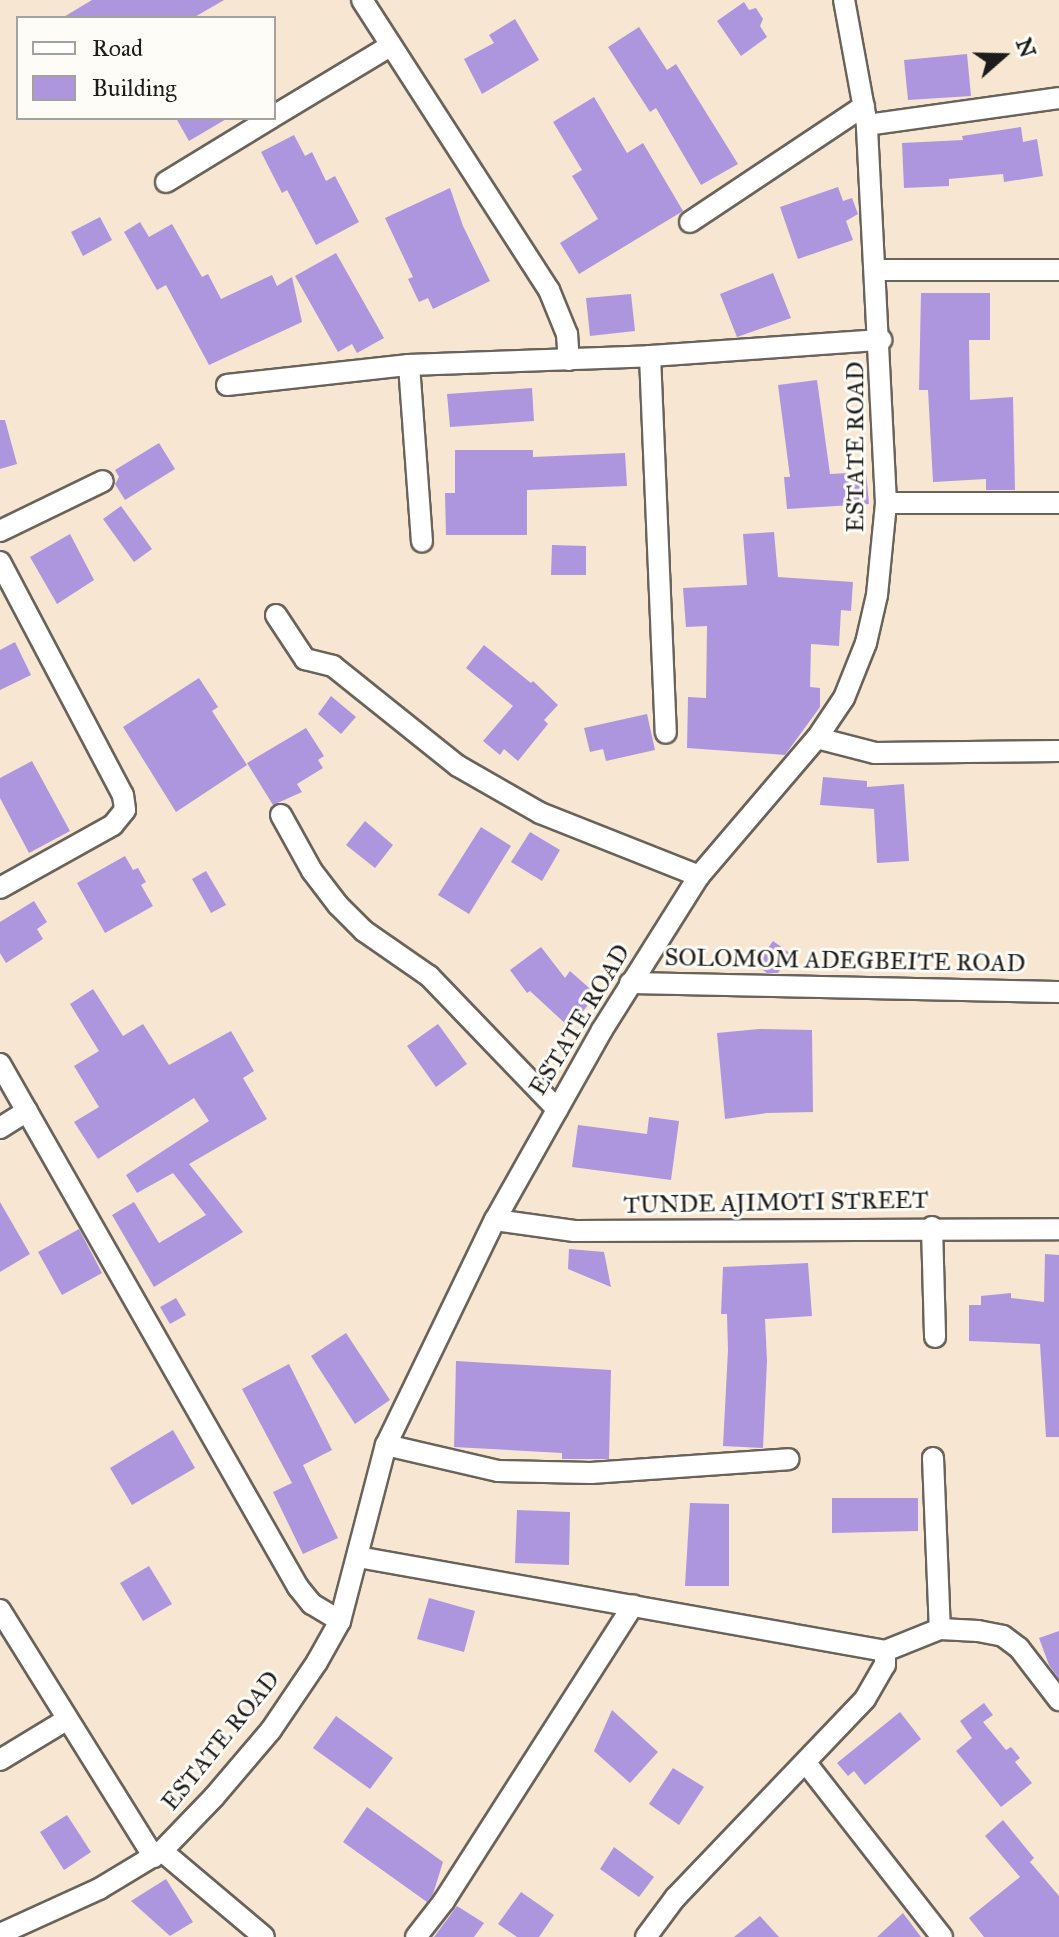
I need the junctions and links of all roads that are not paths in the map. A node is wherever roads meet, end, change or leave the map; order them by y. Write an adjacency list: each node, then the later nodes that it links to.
1 (362, 0): 3 (street)
2 (844, 0): 6 (street, ESTATE ROAD)
3 (390, 46): 5 (street); 14 (street)
4 (1059, 98): 6 (street)
5 (276, 115)
6 (866, 116): 9 (street); 10 (street, ESTATE ROAD)
7 (268, 120): 8 (street)
8 (166, 182)
9 (690, 222)
10 (876, 270): 11 (street); 12 (street, ESTATE ROAD)
11 (1059, 270)
12 (881, 340): 13 (street); 18 (street, ESTATE ROAD)
13 (650, 356): 14 (street); 24 (street)
14 (569, 360): 15 (street)
15 (409, 365): 16 (street); 21 (street)
16 (227, 385)
17 (103, 481): 20 (street)
18 (886, 503): 19 (street); 25 (street, ESTATE ROAD)
19 (1059, 503)
20 (0, 531)
21 (422, 542)
22 (0, 562): 29 (street)
23 (276, 615): 28 (street)
24 (666, 733)
25 (817, 738): 26 (street); 28 (street, ESTATE ROAD)
26 (1059, 751)
27 (281, 815): 33 (street)
28 (699, 876): 30 (street, ESTATE ROAD)
29 (0, 888)
30 (630, 983): 31 (street, SOLOMOM ADEGBEITE ROAD); 33 (street, ESTATE ROAD)
31 (1059, 992)
32 (0, 1064): 34 (street)
33 (557, 1109): 36 (street, ESTATE ROAD)
34 (27, 1111): 35 (street); 46 (street)
35 (0, 1128)
36 (495, 1220): 37 (street, TUNDE AJIMOTI STREET); 40 (street, ESTATE ROAD)
37 (932, 1227): 38 (street, TUNDE AJIMOTI STREET); 39 (street)
38 (1059, 1229)
39 (935, 1337)
40 (386, 1445): 42 (street); 43 (street, ESTATE ROAD)
41 (933, 1458): 47 (street)
42 (789, 1459)
43 (358, 1557): 44 (street); 46 (street, ESTATE ROAD)
44 (633, 1605): 48 (street); 56 (street)
45 (0, 1610): 50 (street)
46 (340, 1621): 53 (street, ESTATE ROAD)
47 (940, 1629): 48 (street); 49 (street)
48 (885, 1651): 52 (street)
49 (1059, 1700)
50 (66, 1720): 51 (street); 53 (street)
51 (0, 1760)
52 (806, 1763): 57 (street); 58 (street)
53 (158, 1854): 54 (street, ESTATE ROAD); 55 (street)
54 (0, 1934)
55 (264, 1937)
56 (416, 1937)
57 (646, 1937)
58 (942, 1937)

